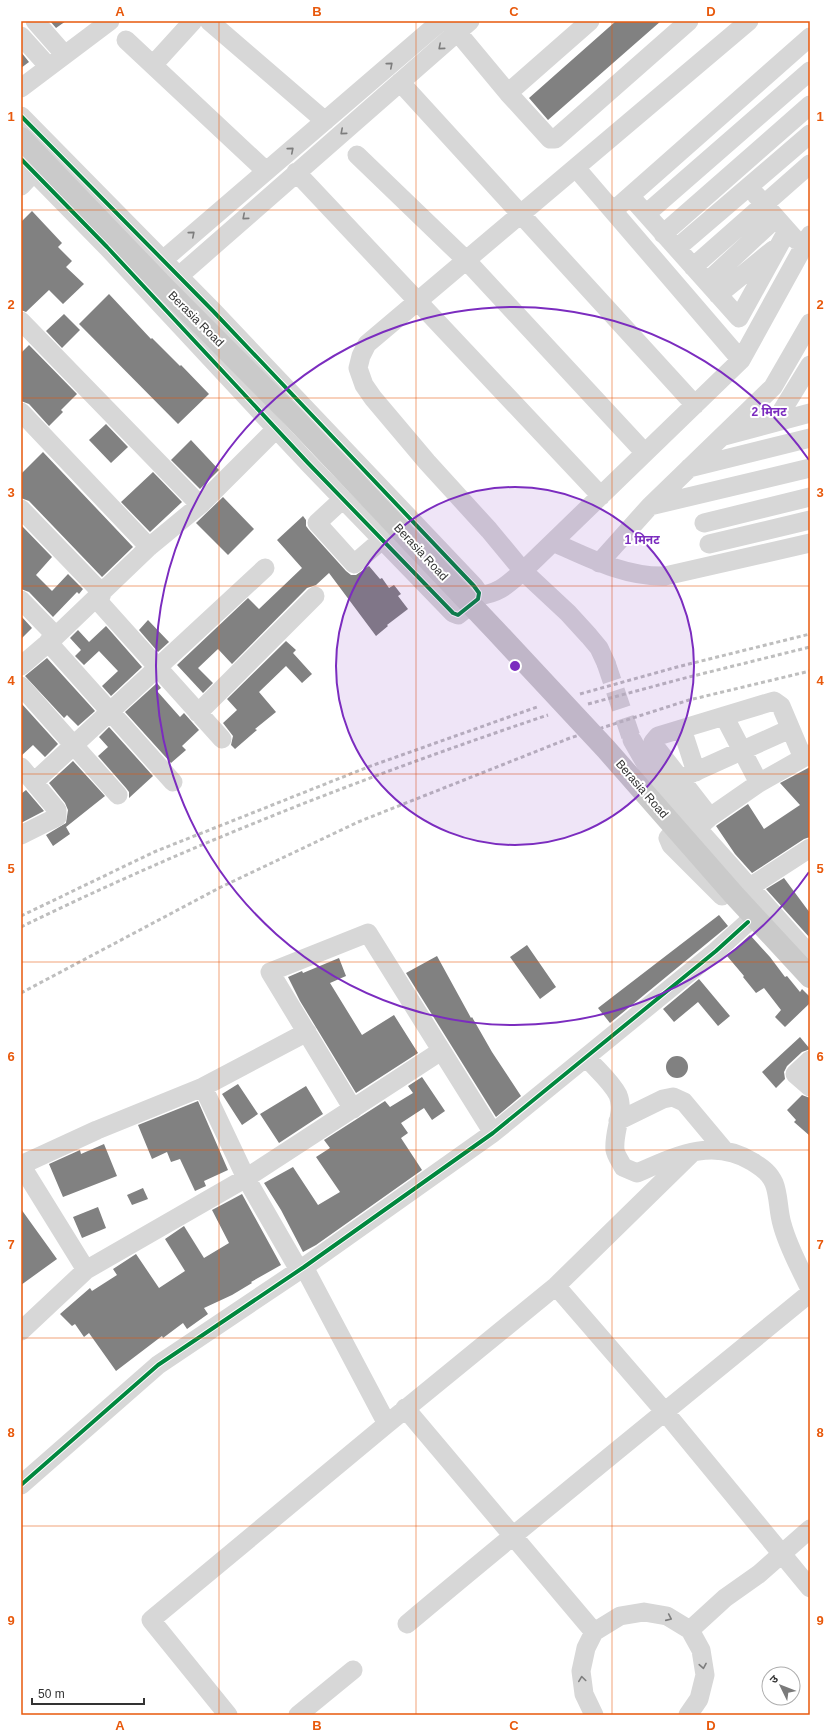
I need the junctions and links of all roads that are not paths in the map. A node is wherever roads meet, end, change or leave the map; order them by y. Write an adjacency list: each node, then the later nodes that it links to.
1 (35, 21): 13 (street)
2 (110, 21): 13 (street)
3 (193, 21): 14 (street)
4 (209, 21): 22 (street)
5 (440, 21): 22 (street, one-way to 5)
6 (590, 21): 19 (street)
7 (690, 21): 19 (street)
8 (748, 21): 30 (street)
9 (459, 25): 17 (street, one-way to 17); 19 (street)
10 (21, 36): 15 (street)
11 (810, 37): 23 (street)
12 (126, 40): 14 (street)
13 (64, 54): 15 (street)
14 (153, 65): 31 (street)
15 (49, 67): 18 (street)
16 (810, 71): 26 (street)
17 (400, 82): 33 (street, one-way to 33); 38 (street)
18 (21, 88)
19 (508, 93)
20 (810, 105): 32 (street)
21 (21, 116): 44 (street)
22 (325, 121): 31 (street, one-way to 22)
23 (702, 134): 26 (street); 36 (street)
24 (810, 134): 35 (street)
25 (21, 138): 115 (main road, Berasia Road, bridge)
26 (718, 152): 32 (street); 39 (street)
27 (357, 155): 45 (street)
28 (810, 164): 40 (street)
29 (27, 165): 34 (street); 58 (street)
30 (576, 168): 37 (street); 38 (street)
31 (266, 171): 44 (street, one-way to 31)
32 (735, 171): 35 (street); 41 (street)
33 (296, 172): 47 (street, one-way to 47); 49 (street)
34 (21, 186)
35 (748, 187): 40 (street); 43 (street)
36 (630, 196): 37 (street); 39 (street)
37 (612, 211): 52 (street)
38 (521, 214): 45 (street); 54 (street)
39 (646, 214): 41 (street)
40 (777, 224): 42 (street); 46 (street); 48 (street); 48 (street); 48 (street)
41 (663, 234): 43 (street)
42 (806, 241): 52 (street)
43 (676, 248): 46 (street)
44 (163, 260): 47 (street)
45 (466, 260): 49 (street); 61 (street)
46 (693, 267): 48 (street)
47 (179, 276): 86 (street)
48 (712, 288)
49 (418, 301): 66 (street); 83 (street)
50 (21, 321): 70 (street)
51 (810, 323): 59 (street)
52 (741, 360): 54 (street)
53 (810, 365): 57 (street)
54 (695, 405): 61 (street)
55 (21, 412): 79 (street)
56 (810, 412): 57 (street)
57 (775, 422): 59 (street)
58 (276, 429): 68 (street); 70 (street)
59 (723, 436): 63 (street)
60 (810, 438): 63 (street)
61 (645, 453): 66 (street)
62 (810, 468): 64 (street)
63 (688, 469): 71 (street)
64 (781, 475): 65 (street); 69 (street)
65 (698, 495): 71 (street); 74 (street)
66 (600, 496): 76 (street)
67 (810, 497): 69 (street)
68 (343, 499): 75 (street); 75 (street)
69 (789, 503): 73 (street); 74 (street)
70 (200, 505): 79 (street)
71 (650, 506): 80 (street)
72 (21, 509): 84 (street)
73 (802, 522): 77 (street); 78 (street)
74 (704, 524): 77 (street)
75 (383, 539): 86 (street)
76 (553, 542): 80 (street); 83 (street)
77 (709, 544): 81 (street)
78 (805, 544): 81 (street)
79 (149, 548): 84 (street)
80 (598, 563): 81 (street)
81 (713, 565)
82 (265, 568): 91 (street)
83 (523, 571): 86 (street); 89 (street)
84 (102, 593): 88 (street); 91 (street)
85 (315, 596): 94 (street)
86 (478, 596)
87 (21, 600): 88 (street)
88 (52, 639): 90 (street); 93 (street)
89 (606, 663)
90 (21, 666)
91 (156, 668): 93 (street); 94 (street)
92 (21, 686): 100 (street)
93 (109, 712): 100 (street); 106 (street)
94 (198, 713): 98 (street)
95 (724, 716): 96 (street); 97 (street); 101 (street)
96 (682, 728): 104 (street); 104 (street)
97 (790, 728): 101 (street); 102 (street)
98 (222, 739)
99 (632, 740): 109 (street)
100 (74, 745): 105 (street); 108 (street)
101 (742, 751): 104 (street); 107 (street)
102 (806, 756): 107 (street)
103 (21, 767): 105 (street)
104 (688, 776): 109 (street)
105 (34, 782): 110 (street)
106 (173, 782)
107 (759, 783): 109 (street)
108 (118, 795)
109 (699, 822): 112 (street); 113 (street)
110 (21, 835)
111 (810, 848): 112 (street)
112 (750, 887): 114 (street)
113 (748, 922): 116 (street); 119 (street)
114 (810, 955)
115 (810, 977)
116 (810, 987)
117 (307, 1032): 118 (street); 121 (street); 123 (street)
118 (441, 1051): 123 (street); 125 (street)
119 (586, 1057): 124 (street); 125 (street)
120 (810, 1060): 122 (street)
121 (203, 1087): 128 (street); 130 (street)
122 (810, 1087)
123 (353, 1109): 128 (street)
124 (618, 1121): 126 (street); 127 (street)
125 (493, 1133): 129 (street)
126 (725, 1151): 127 (street); 132 (street)
127 (693, 1152): 131 (street)
128 (246, 1178): 129 (street); 130 (street)
129 (302, 1268): 137 (street); 138 (street)
130 (86, 1270): 134 (street)
131 (556, 1286): 135 (street); 136 (street)
132 (810, 1289)
133 (810, 1293): 136 (street)
134 (22, 1327)
135 (405, 1408): 137 (street); 140 (street)
136 (665, 1412): 140 (street); 141 (street)
137 (386, 1424): 147 (street)
138 (21, 1485)
139 (810, 1529): 141 (street)
140 (512, 1535): 143 (street); 145 (street)
141 (780, 1554): 142 (street); 144 (street)
142 (810, 1588)
143 (407, 1624)
144 (690, 1630): 145 (street, one-way to 144); 150 (street, one-way to 150)
145 (594, 1632): 149 (street, one-way to 145)
146 (353, 1670): 148 (street)
147 (228, 1715)
148 (298, 1715)
149 (593, 1715)
150 (688, 1715)

